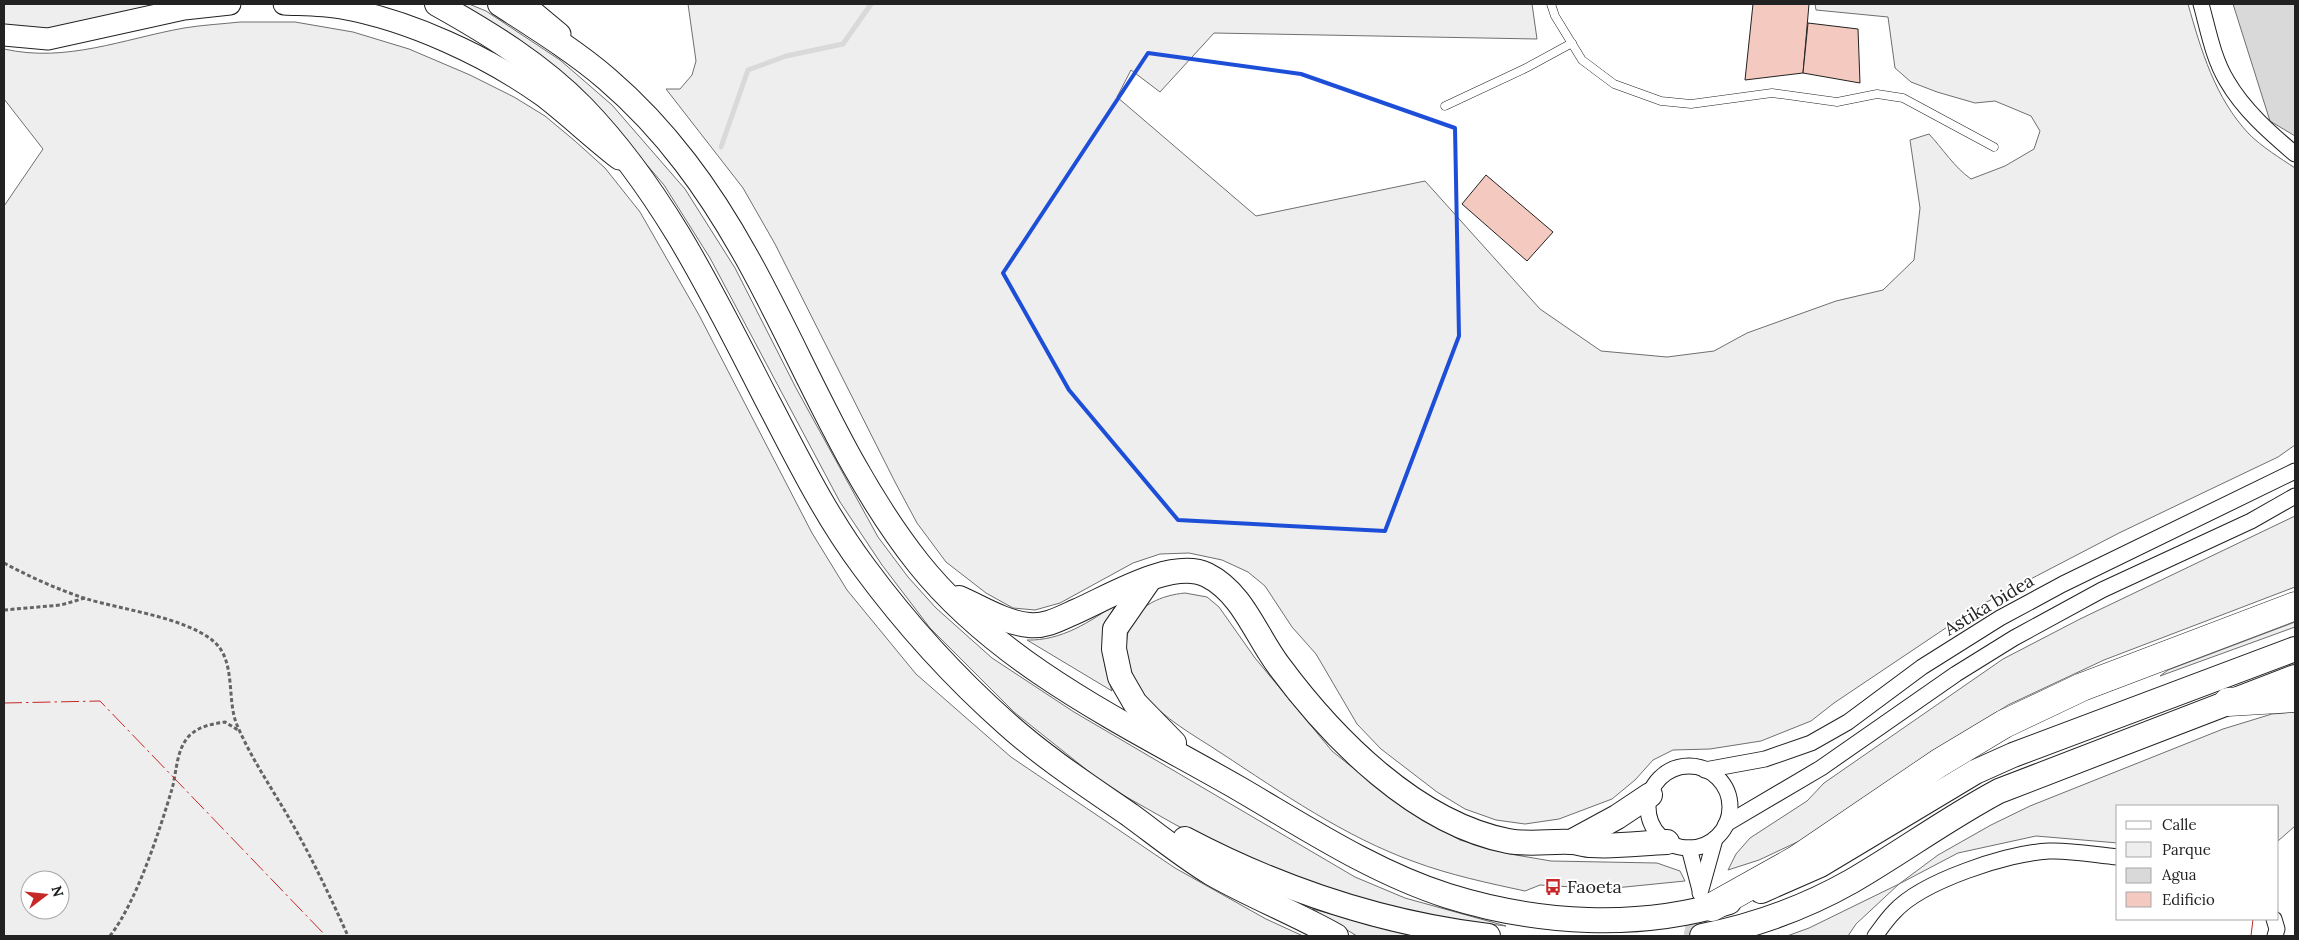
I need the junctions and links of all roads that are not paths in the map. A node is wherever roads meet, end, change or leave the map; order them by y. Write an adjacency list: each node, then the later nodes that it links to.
1 (230, 4): 9 (street)
2 (284, 4): 8 (street)
3 (437, 4): 15 (main road)
4 (500, 4): 11 (main road)
5 (524, 4): 11 (street)
6 (1551, 4): 10 (lane)
7 (2201, 4): 14 (street)
8 (335, 6): 15 (street)
9 (4, 35)
10 (1572, 43): 12 (lane); 13 (lane)
11 (606, 77): 19 (main road)
12 (1445, 106)
13 (1994, 147)
14 (2295, 154)
15 (636, 172): 27 (main road)
16 (2295, 471): 26 (street, Astika bidea)
17 (2295, 496): 29 (street)
18 (1150, 579): 19 (main road); 25 (main road); 31 (main road)
19 (944, 592): 25 (main road)
20 (2295, 606): 34 (highway)
21 (2295, 649): 34 (main road)
22 (2295, 677): 24 (main road)
23 (2295, 698): 24 (highway)
24 (2228, 702): 38 (main road)
25 (1192, 762): 34 (main road)
26 (1705, 770): 28 (street); 29 (street)
27 (1100, 794): 36 (main road); 37 (main road)
28 (1650, 795): 31 (main road); 32 (street)
29 (1726, 824): 30 (street)
30 (1715, 839): 32 (street); 32 (street)
31 (1570, 842): 32 (main road)
32 (1678, 845)
33 (2116, 857): 39 (street)
34 (1712, 907)
35 (2274, 920): 40 (street)
36 (1336, 936)
37 (1488, 936)
38 (1702, 936)
39 (1875, 936)
40 (2275, 936)

